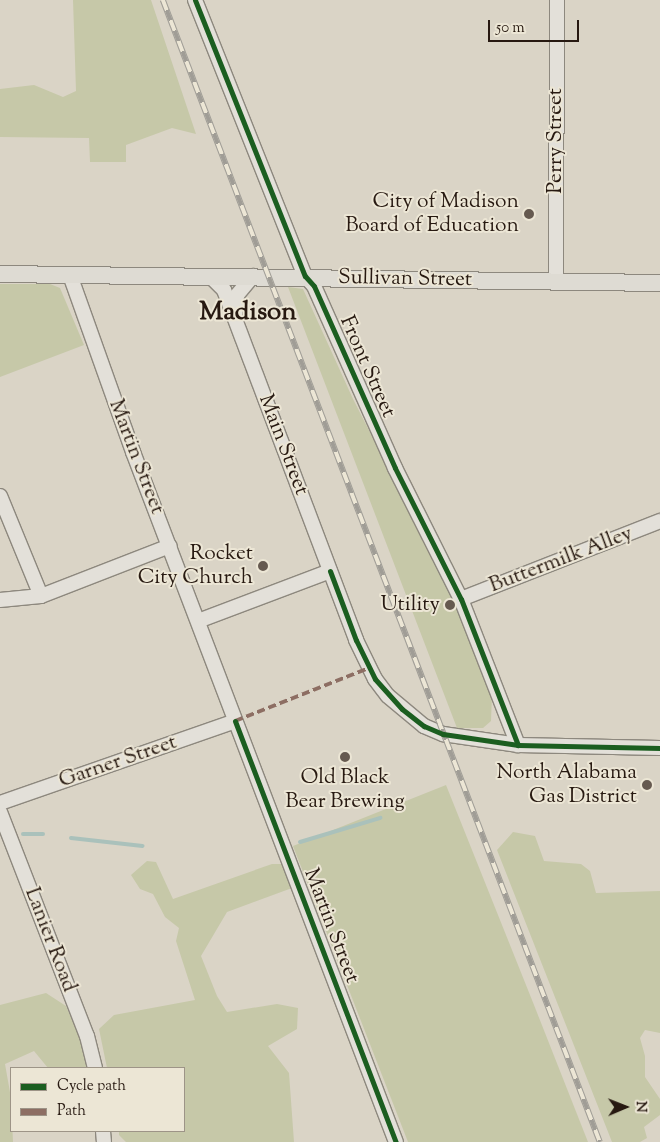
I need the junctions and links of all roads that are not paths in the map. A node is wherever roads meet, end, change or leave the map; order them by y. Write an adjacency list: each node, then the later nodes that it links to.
1 (195, 0): 7 (street, Front Street)
2 (556, 0): 8 (street, Perry Street)
3 (0, 274): 4 (main road, Sullivan Street)
4 (70, 275): 5 (main road, Sullivan Street); 13 (street, Martin Street)
5 (210, 276): 6 (main road, Sullivan Street); 10 (street, Main Street)
6 (253, 276): 7 (main road, Sullivan Street); 10 (street)
7 (305, 276): 8 (main road, Sullivan Street); 16 (street, Front Street)
8 (556, 282): 9 (main road, Sullivan Street)
9 (660, 283)
10 (236, 319): 14 (street, Main Street)
11 (0, 496): 15 (street)
12 (660, 521): 16 (street, Buttermilk Alley)
13 (170, 546): 15 (street); 18 (street, Martin Street)
14 (330, 571): 18 (street); 20 (street, Main Street)
15 (40, 596): 17 (street)
16 (461, 599): 20 (street, Front Street)
17 (0, 600)
18 (198, 621): 19 (street, Martin Street)
19 (235, 721): 22 (street, Garner Street); 25 (street, Martin Street)
20 (518, 745): 21 (street, Main Street)
21 (660, 748)
22 (0, 803)
23 (0, 812): 24 (street, Lanier Road)
24 (95, 1067)
25 (396, 1142)

